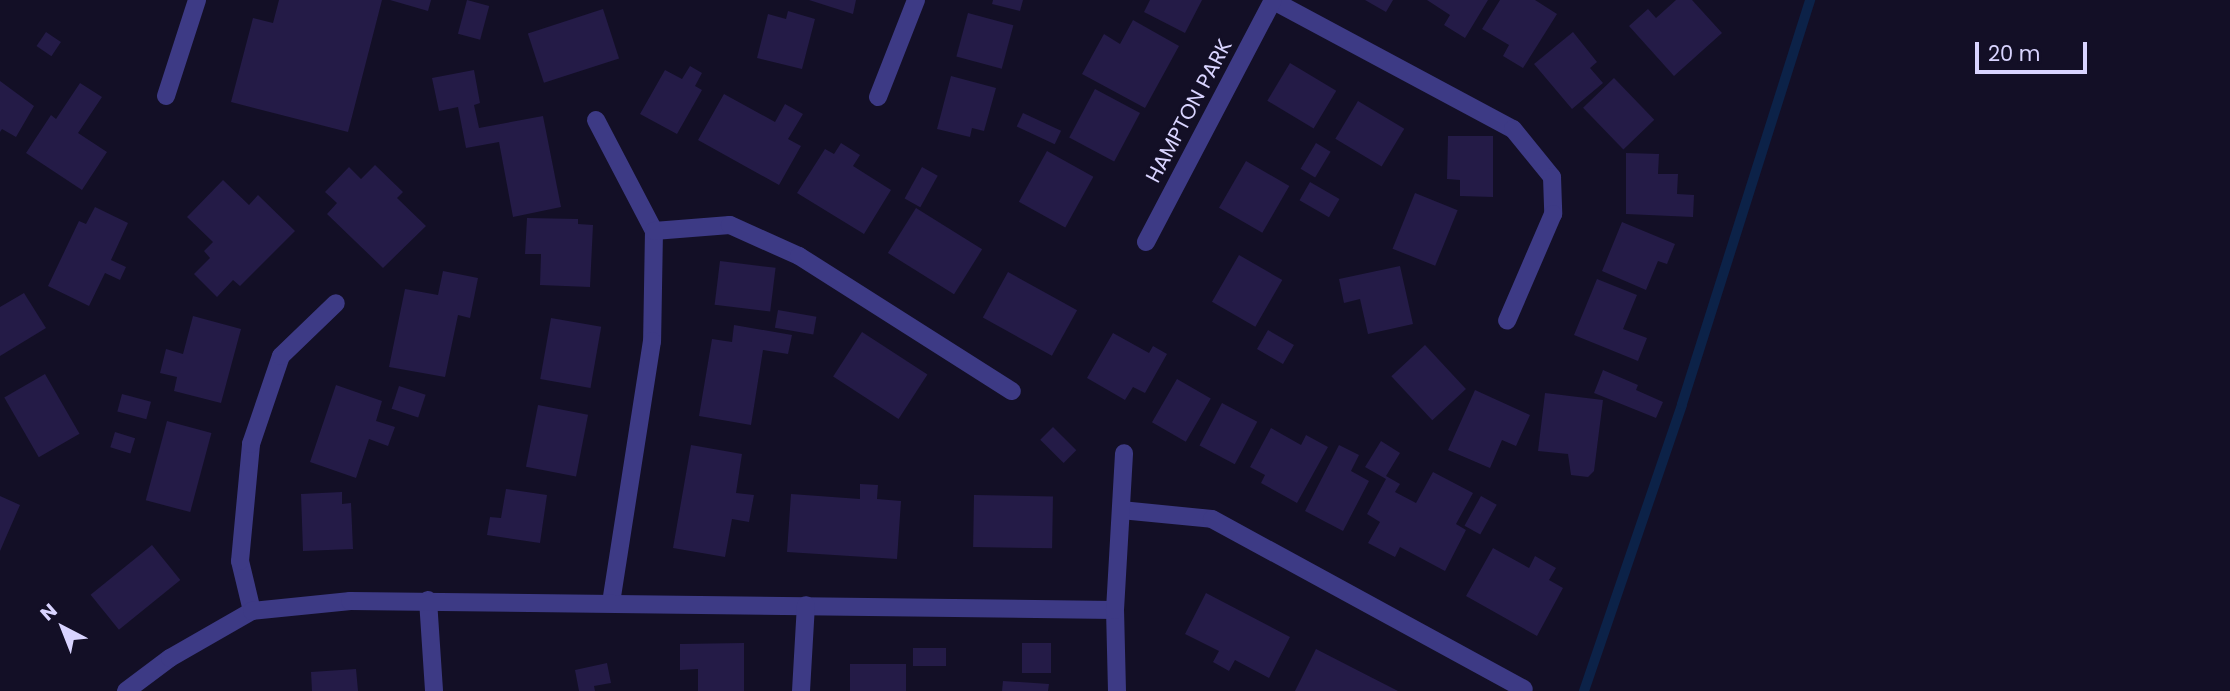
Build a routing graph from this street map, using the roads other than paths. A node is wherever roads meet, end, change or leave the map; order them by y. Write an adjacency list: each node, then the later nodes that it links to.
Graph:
1 (197, 0): 4 (street)
2 (916, 0): 5 (street)
3 (1273, 0): 8 (street, HAMPTON PARK); 10 (street)
4 (166, 96)
5 (878, 97)
6 (596, 120): 7 (street)
7 (654, 231): 11 (street); 15 (street)
8 (1146, 242)
9 (336, 303): 18 (street)
10 (1507, 321)
11 (1012, 391)
12 (1124, 453): 13 (street)
13 (1121, 510): 17 (street); 19 (street)
14 (428, 600): 15 (street); 18 (street); 21 (street)
15 (611, 603): 16 (street)
16 (806, 605): 17 (street); 22 (street)
17 (1115, 610): 23 (street)
18 (252, 611): 20 (street)
19 (1524, 689)
20 (126, 691)
21 (434, 691)
22 (801, 691)
23 (1117, 691)

